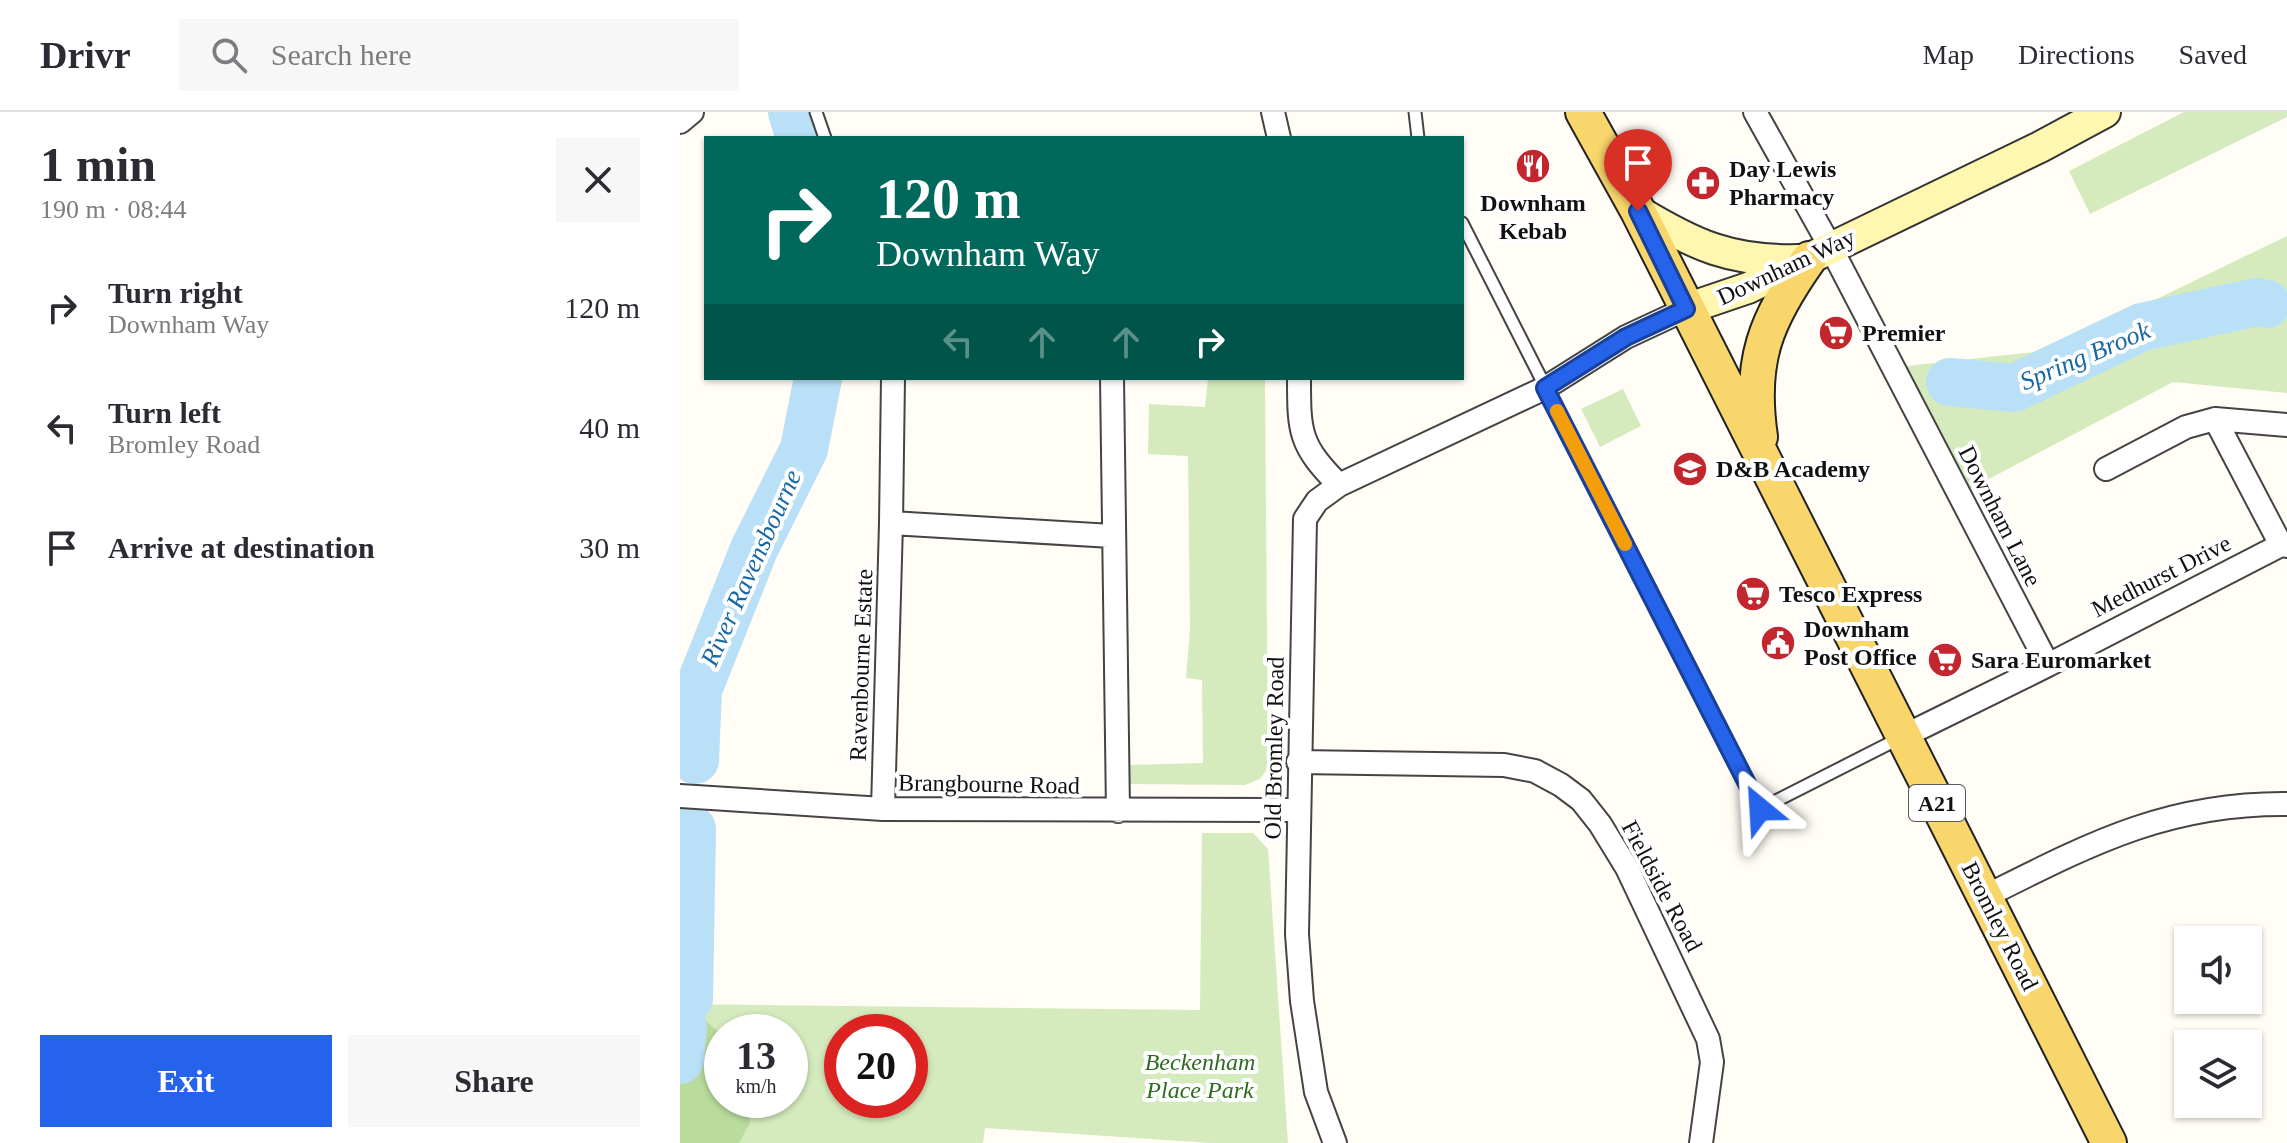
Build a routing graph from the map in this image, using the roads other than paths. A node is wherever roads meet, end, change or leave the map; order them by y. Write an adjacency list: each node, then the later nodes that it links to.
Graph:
1 (692, 112): 8 (street)
2 (816, 112): 9 (lane)
3 (1273, 112): 10 (street)
4 (1415, 112): 11 (lane)
5 (1583, 112): 12 (main road, Bromley Road / A21)
6 (1755, 112): 14 (street, Downham Lane)
7 (2105, 112): 14 (street, Downham Way)
8 (680, 122)
9 (824, 136)
10 (1279, 136)
11 (1418, 136)
12 (1638, 211): 14 (street); 15 (main road, Bromley Road / A21)
13 (1464, 227): 19 (lane)
14 (1820, 253): 15 (street, Downham Way); 22 (main road); 28 (street, Downham Lane)
15 (1686, 309): 19 (street, Downham Way); 22 (main road, Bromley Road / A21)
16 (893, 380): 25 (street, Ravenbourne Estate)
17 (1112, 380): 26 (street)
18 (1299, 380): 24 (street)
19 (1545, 388): 24 (street, Downham Way); 29 (lane)
20 (2215, 419): 21 (street); 23 (street); 27 (street, Medhurst Drive)
21 (2287, 425)
22 (1765, 463): 29 (main road, Bromley Road / A21)
23 (2106, 469)
24 (1339, 485): 30 (street, Old Bromley Road)
25 (891, 523): 26 (street); 33 (street, Ravenbourne Estate)
26 (1112, 536): 35 (street)
27 (2284, 546): 28 (street, Medhurst Drive)
28 (2056, 659): 29 (street)
29 (1902, 737): 36 (main road, Bromley Road / A21)
30 (1298, 762): 34 (street, Old Bromley Road); 38 (street, Fieldside Road)
31 (680, 796): 33 (street, Brangbourne Road)
32 (2287, 804): 36 (street)
33 (883, 809): 35 (street, Brangbourne Road)
34 (1298, 810): 35 (street, Brangbourne Road); 37 (street, Old Bromley Road)
35 (1118, 811)
36 (1986, 896): 39 (main road, Bromley Road / A21)
37 (1335, 1143)
38 (1701, 1143)
39 (2109, 1143)

